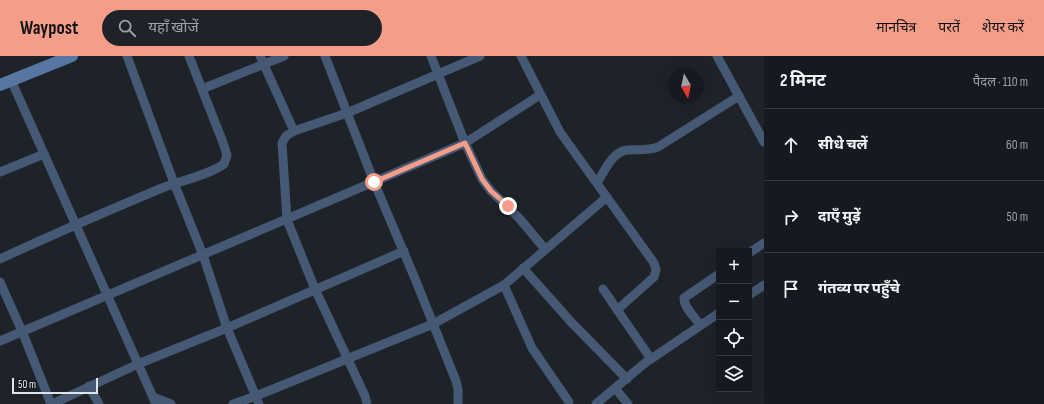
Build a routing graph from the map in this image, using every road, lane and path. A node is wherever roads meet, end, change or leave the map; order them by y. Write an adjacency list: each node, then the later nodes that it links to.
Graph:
1 (72, 56): 12 (main road)
2 (127, 56): 23 (street)
3 (189, 56): 13 (street)
4 (284, 56): 10 (street)
5 (325, 56): 16 (street)
6 (431, 56): 11 (street)
7 (480, 56): 11 (street)
8 (521, 56): 14 (street)
9 (717, 56): 15 (street)
10 (262, 60): 13 (street); 17 (street)
11 (437, 73): 16 (street); 19 (street)
12 (6, 82): 20 (street)
13 (202, 89): 23 (street)
14 (540, 95): 19 (street); 24 (street)
15 (739, 96): 18 (street); 24 (street)
16 (347, 113): 17 (street); 22 (street)
17 (294, 130): 26 (street)
18 (764, 142)
19 (465, 143): 22 (street); 29 (street)
20 (44, 154): 21 (street); 27 (street)
21 (0, 172)
22 (374, 182): 26 (street); 30 (street)
23 (174, 183): 27 (street); 32 (street)
24 (597, 183): 25 (street)
25 (607, 197): 29 (street); 43 (street)
26 (287, 220): 32 (street); 40 (street)
27 (76, 224): 33 (street); 42 (street)
28 (764, 243): 31 (street)
29 (545, 249): 34 (street)
30 (404, 251): 40 (street); 45 (street)
31 (752, 251)
32 (203, 255): 42 (street); 47 (street)
33 (0, 259)
34 (523, 268): 37 (street); 53 (street)
35 (716, 276): 46 (street)
36 (0, 282): 48 (street)
37 (504, 285): 45 (street); 58 (street)
38 (764, 285): 41 (street)
39 (602, 289): 43 (street)
40 (315, 290): 47 (street); 50 (street)
41 (752, 292)
42 (107, 294): 48 (street); 52 (street)
43 (617, 310): 51 (street)
44 (716, 315): 46 (street)
45 (433, 324): 50 (street); 64 (street)
46 (700, 325): 51 (street)
47 (227, 328): 52 (street); 56 (street)
48 (22, 331): 49 (street); 59 (street)
49 (0, 341)
50 (348, 358): 56 (street); 63 (street)
51 (651, 359): 53 (street)
52 (138, 364): 54 (street); 57 (street)
53 (627, 378): 55 (street)
54 (89, 386): 59 (street); 60 (street)
55 (616, 388): 65 (street); 66 (street)
56 (258, 400): 62 (street)
57 (154, 401): 61 (street)
58 (569, 402)
59 (51, 404)
60 (99, 404)
61 (171, 404)
62 (233, 404)
63 (367, 404)
64 (458, 404)
65 (596, 404)
66 (628, 404)

